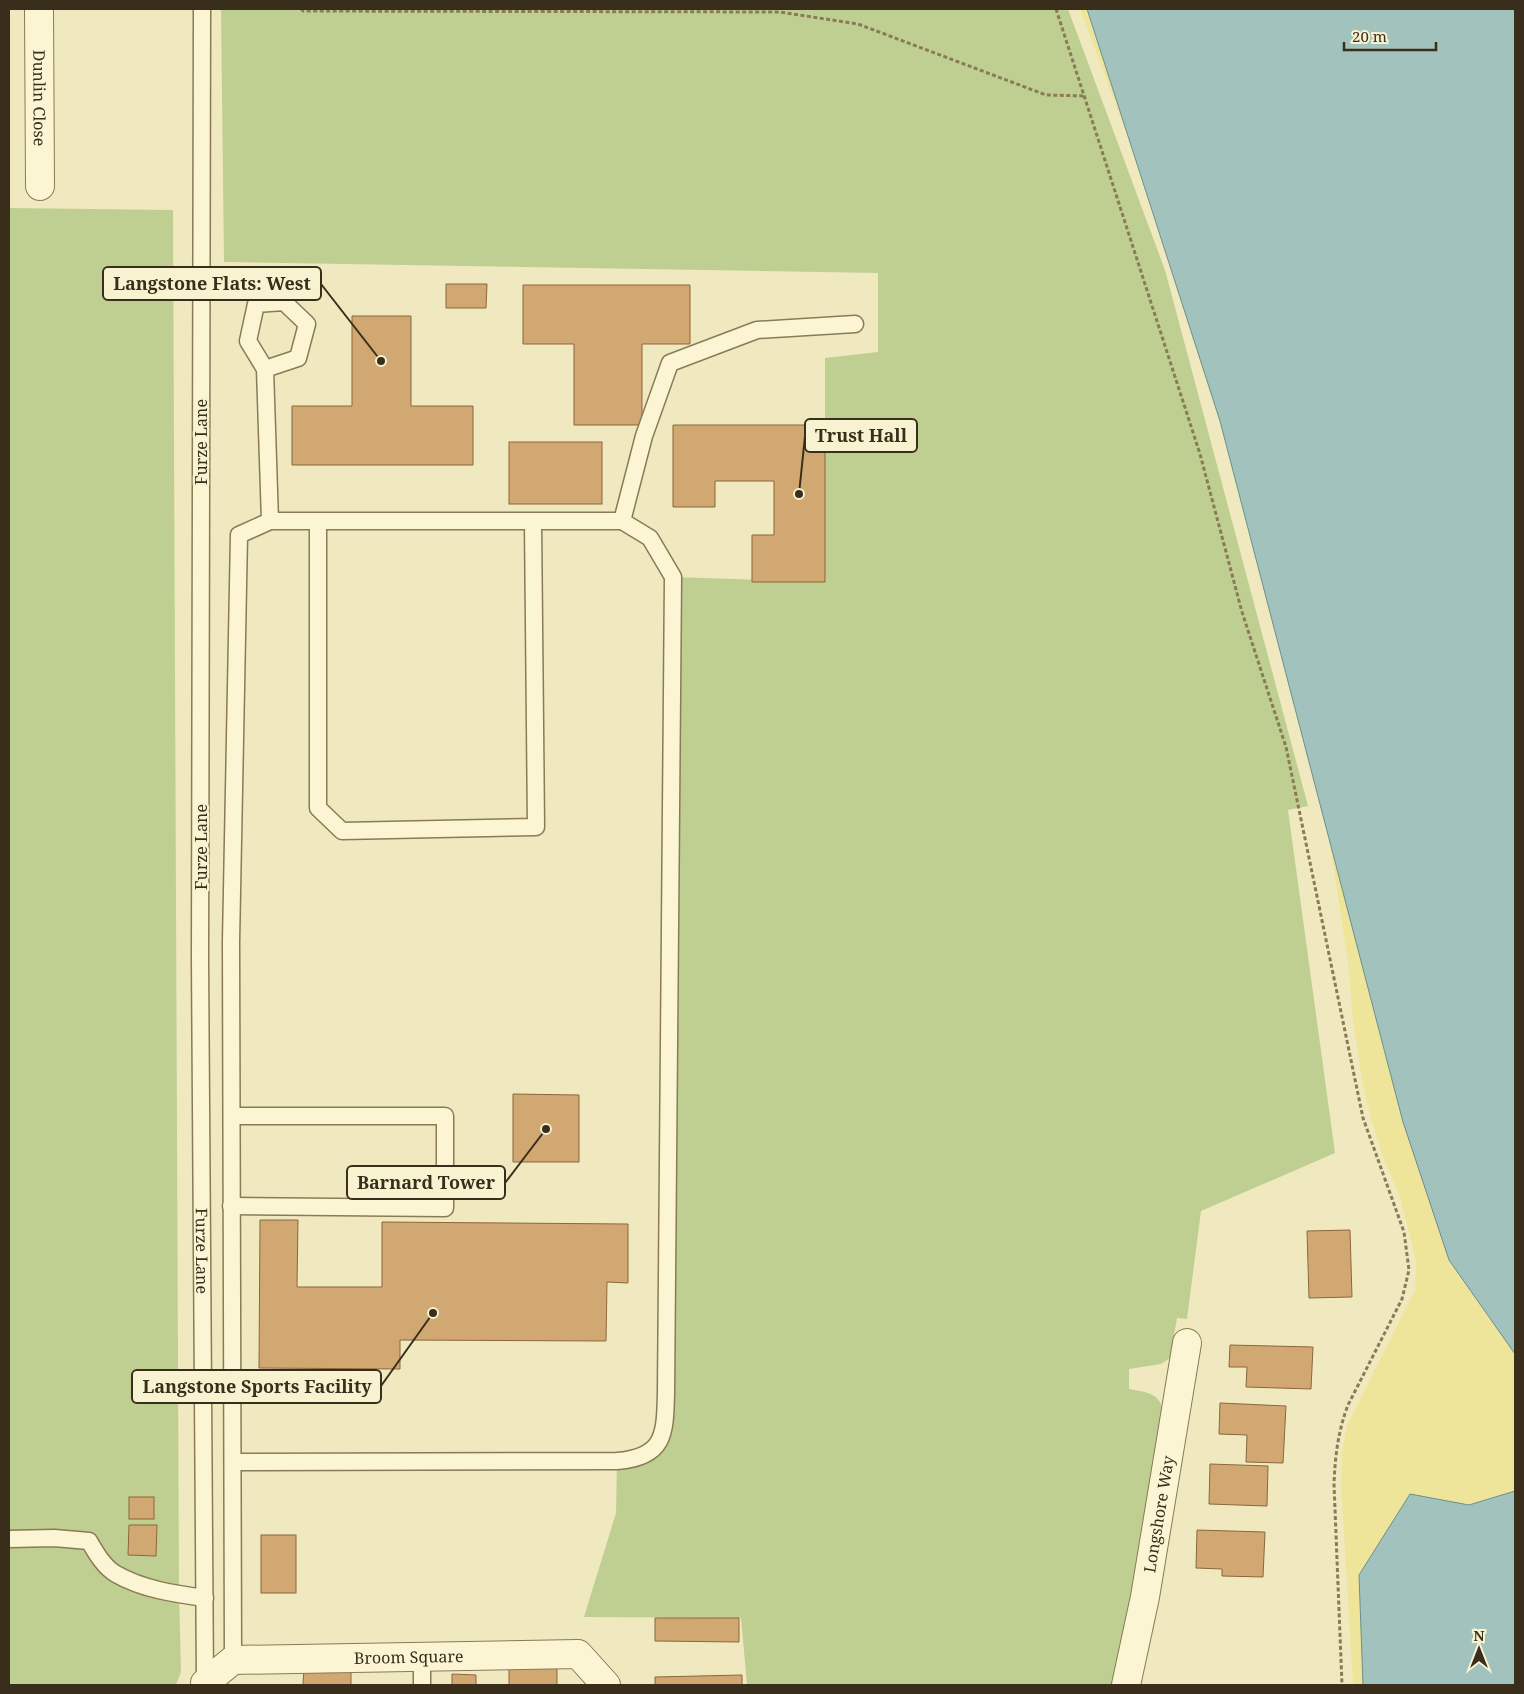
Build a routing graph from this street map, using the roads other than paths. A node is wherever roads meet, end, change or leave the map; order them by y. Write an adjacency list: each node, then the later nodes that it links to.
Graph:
1 (39, 9): 3 (street, Dunlin Close)
2 (202, 9): 15 (lane, Furze Lane)
3 (40, 186)
4 (856, 324): 7 (lane)
5 (265, 369): 6 (lane)
6 (270, 521): 8 (lane); 10 (lane)
7 (622, 521): 9 (lane); 13 (lane)
8 (318, 522): 9 (lane); 9 (lane)
9 (534, 522)
10 (232, 1116): 11 (lane); 11 (lane)
11 (231, 1206): 13 (lane)
12 (1187, 1343): 21 (street, Longshore Way)
13 (234, 1462): 17 (lane)
14 (9, 1539): 15 (lane)
15 (205, 1598): 18 (lane, Furze Lane)
16 (422, 1658): 17 (street, Broom Square); 19 (lane); 20 (street, Broom Square)
17 (234, 1660): 18 (street)
18 (205, 1684)
19 (422, 1685)
20 (606, 1685)
21 (1126, 1685)

